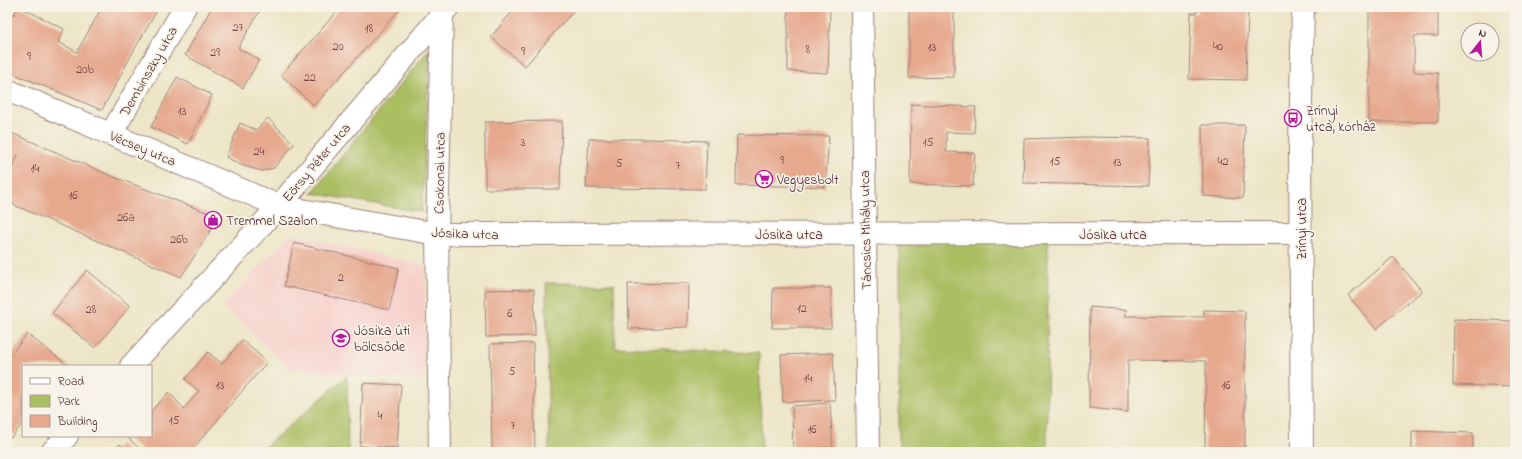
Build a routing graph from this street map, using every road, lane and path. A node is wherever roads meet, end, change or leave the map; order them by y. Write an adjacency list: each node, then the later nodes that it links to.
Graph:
1 (185, 7): 6 (street, Dembinszky utca)
2 (862, 7): 10 (street, Táncsics Mihály utca)
3 (1303, 7): 8 (street, Zrínyi utca)
4 (445, 10): 7 (street, Eörsy Péter utca); 9 (street, Csokonai utca)
5 (7, 90): 6 (street, Vécsey utca)
6 (111, 134): 7 (street, Vécsey utca)
7 (279, 206): 9 (street, Jósika utca); 11 (street, Eörsy Péter utca)
8 (1301, 233): 10 (street, Jósika utca); 16 (street, Zrínyi utca)
9 (437, 234): 10 (street, Jósika utca); 14 (street, Csokonai utca)
10 (865, 234): 15 (street, Táncsics Mihály utca)
11 (132, 365)
12 (66, 437): 13 (street)
13 (52, 452)
14 (440, 452)
15 (868, 452)
16 (1302, 452)

